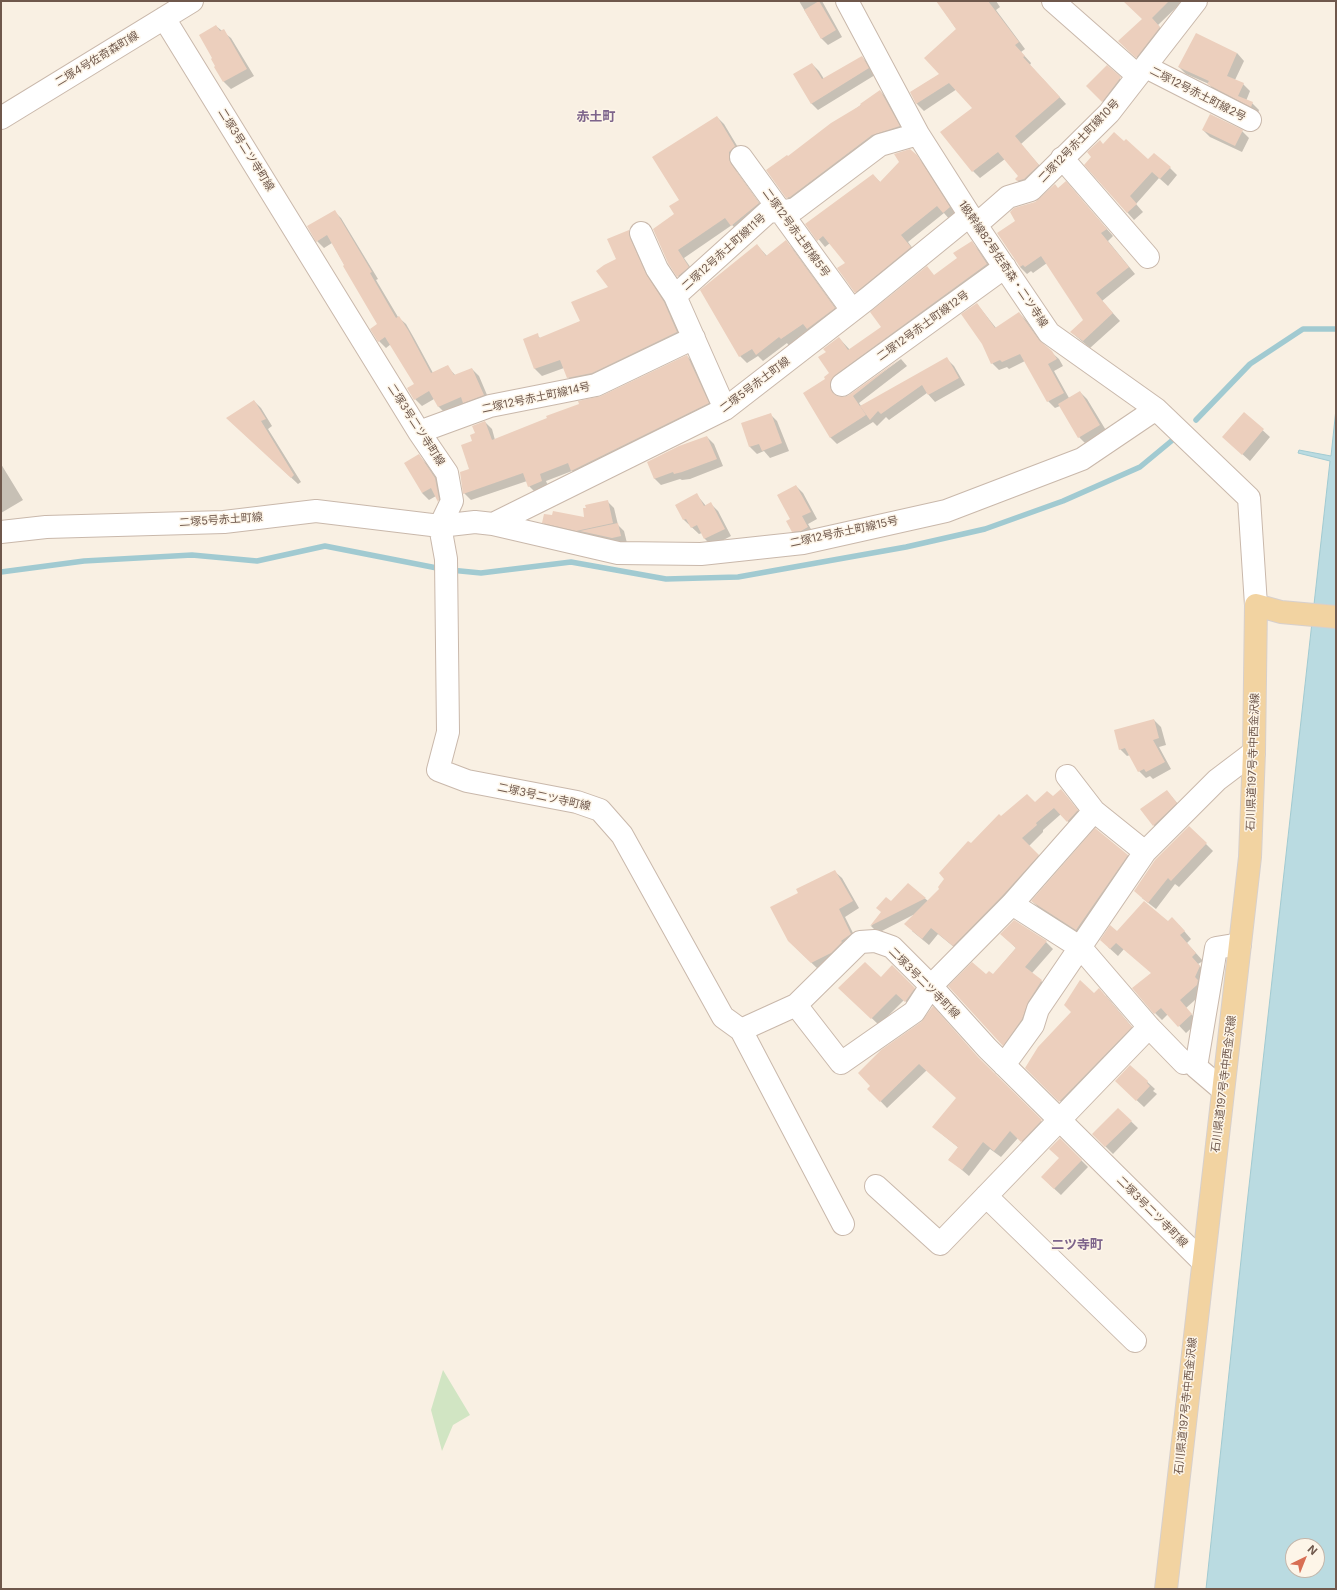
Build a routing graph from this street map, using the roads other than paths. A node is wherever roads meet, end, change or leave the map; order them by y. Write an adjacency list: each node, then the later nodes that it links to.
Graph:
1 (192, 1): 5 (street, 二塚4号佐奇森町線)
2 (847, 1): 9 (street, 1級幹線82号佐奇森・二ツ寺線)
3 (1053, 1): 6 (street, 二塚12号赤土町線2号)
4 (1196, 1): 6 (street, 二塚12号赤土町線10号)
5 (164, 18): 7 (street, 二塚4号佐奇森町線); 23 (street, 二塚3号二ツ寺町線)
6 (1142, 71): 8 (street, 二塚12号赤土町線2号); 11 (street, 二塚12号赤土町線10号)
7 (1, 118)
8 (1250, 120)
9 (918, 134): 12 (street, 二塚12号赤土町線11号); 13 (street, 1級幹線82号佐奇森・二ツ寺線)
10 (741, 157): 12 (street, 二塚12号赤土町線5号)
11 (1062, 158): 13 (street, 二塚12号赤土町線10号); 15 (street)
12 (781, 212): 17 (street, 二塚12号赤土町線11号); 18 (street, 二塚12号赤土町線5号)
13 (973, 220): 16 (street, 1級幹線82号佐奇森・二ツ寺線); 18 (street, 二塚5号赤土町線)
14 (641, 233): 17 (street)
15 (1148, 257)
16 (1005, 267): 20 (street, 二塚12号赤土町線12号); 22 (street, 1級幹線82号佐奇森・二ツ寺線)
17 (675, 296): 19 (street)
18 (852, 310): 21 (street, 二塚5号赤土町線)
19 (694, 338): 21 (street); 23 (street, 二塚12号赤土町線14号)
20 (842, 385)
21 (725, 409): 24 (street, 二塚5号赤土町線)
22 (1156, 409): 24 (street, 二塚12号赤土町線15号); 27 (street, 1級幹線82号佐奇森・二ツ寺線)
23 (419, 432): 25 (street, 二塚3号二ツ寺町線)
24 (493, 524): 25 (street, 二塚12号赤土町線15号)
25 (440, 526): 26 (street, 二塚5号赤土町線); 39 (street, 二塚3号二ツ寺町線)
26 (1, 532)
27 (1256, 605): 28 (main road); 29 (main road, 石川県道197号寺中西金沢線)
28 (1336, 617)
29 (1254, 752): 32 (street); 34 (main road, 石川県道197号寺中西金沢線)
30 (1066, 776): 31 (street)
31 (1094, 811): 32 (street); 33 (street)
32 (1145, 852): 35 (street)
33 (1012, 904): 35 (street); 36 (street)
34 (1240, 944): 42 (main road, 石川県道197号寺中西金沢線); 42 (street)
35 (1081, 948): 38 (street); 41 (street)
36 (931, 986): 37 (street, 二塚3号二ツ寺町線); 37 (street); 41 (street, 二塚3号二ツ寺町線)
37 (796, 1005): 39 (street, 二塚3号二ツ寺町線)
38 (1149, 1027): 40 (street); 43 (street)
39 (741, 1030): 46 (street)
40 (1184, 1063)
41 (1004, 1065): 43 (street, 二塚3号二ツ寺町線)
42 (1223, 1090): 47 (main road, 石川県道197号寺中西金沢線)
43 (1060, 1121): 45 (street); 47 (street, 二塚3号二ツ寺町線)
44 (876, 1186): 45 (street)
45 (986, 1196): 48 (street)
46 (843, 1224)
47 (1203, 1262): 49 (main road, 石川県道197号寺中西金沢線)
48 (1134, 1341)
49 (1166, 1589)

